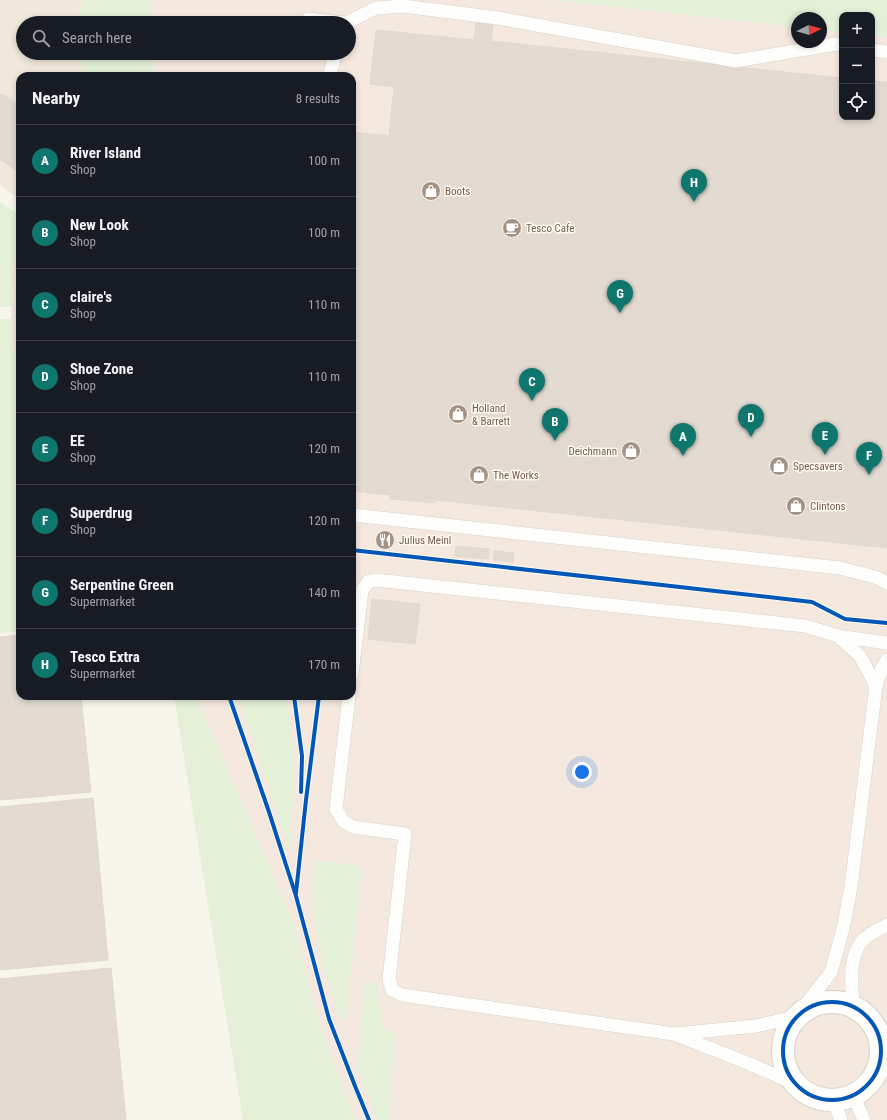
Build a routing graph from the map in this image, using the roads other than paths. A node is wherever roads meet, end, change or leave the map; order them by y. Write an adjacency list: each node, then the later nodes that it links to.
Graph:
1 (356, 18): 2 (lane)
2 (839, 44)
3 (875, 50): 4 (lane)
4 (887, 52)
5 (334, 60): 6 (lane)
6 (330, 72)
7 (356, 515): 8 (lane)
8 (887, 583)
9 (838, 636): 10 (lane); 11 (lane); 13 (lane)
10 (356, 640)
11 (887, 643)
12 (887, 660): 13 (lane)
13 (876, 686): 17 (lane)
14 (349, 700): 19 (lane)
15 (887, 925): 16 (lane)
16 (853, 1006): 17 (street); 18 (street)
17 (798, 1014): 19 (lane); 20 (street)
18 (881, 1028): 21 (street)
19 (674, 1034): 20 (lane)
20 (796, 1084): 21 (street)
21 (860, 1091): 22 (lane); 23 (lane)
22 (841, 1120)
23 (864, 1120)

